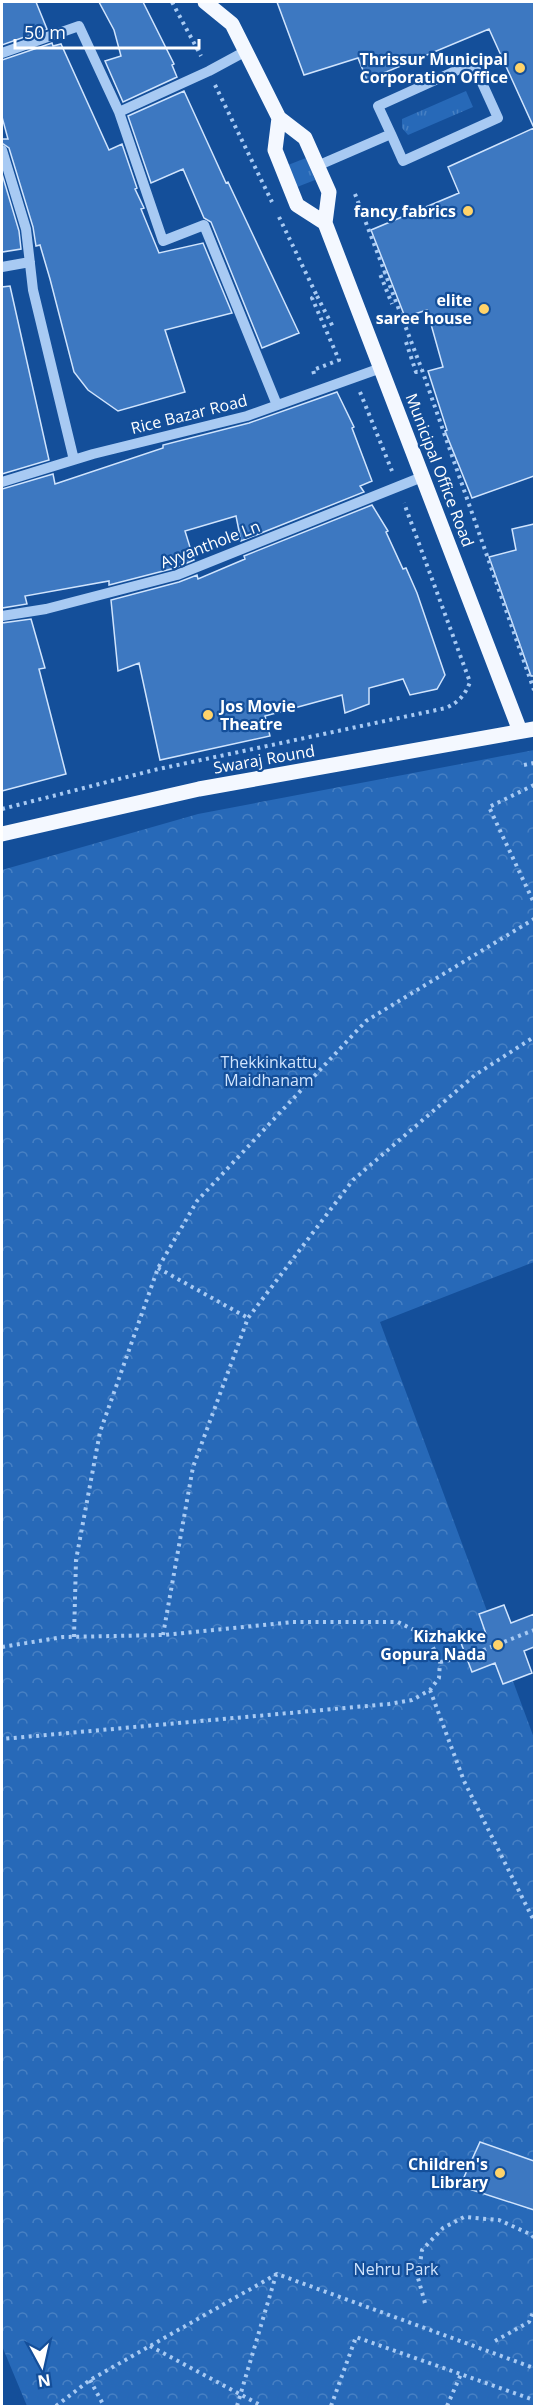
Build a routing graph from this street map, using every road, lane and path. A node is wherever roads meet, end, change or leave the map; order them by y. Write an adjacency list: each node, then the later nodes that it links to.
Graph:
1 (172, 2): 7 (path)
2 (205, 2): 4 (main road, Municipal Office Road)
3 (226, 2): 4 (main road, Municipal Office Road)
4 (232, 24): 5 (main road, Municipal Office Road)
5 (246, 51): 7 (street); 9 (main road, Municipal Office Road)
6 (2, 52): 8 (street)
7 (209, 71): 8 (street); 18 (path)
8 (118, 112): 26 (street)
9 (279, 118): 12 (main road, Municipal Office Road); 14 (main road)
10 (391, 134): 10 (street); 12 (street)
11 (2, 150): 15 (street)
12 (317, 166): 14 (main road, Municipal Office Road)
13 (356, 194): 17 (path)
14 (325, 223): 22 (main road, Municipal Office Road)
15 (30, 261): 16 (street); 27 (street)
16 (2, 267)
17 (386, 272): 19 (path); 23 (path)
18 (317, 296): 20 (path); 25 (path)
19 (392, 304)
20 (333, 327)
21 (406, 342): 23 (path)
22 (381, 368): 24 (street, Rice Bazar Road); 28 (main road, Municipal Office Road)
23 (422, 370): 32 (path)
24 (355, 377): 25 (street, Rice Bazar Road); 30 (path)
25 (321, 389): 26 (street, Rice Bazar Road)
26 (277, 405): 27 (street, Rice Bazar Road)
27 (74, 459): 29 (street, Rice Bazar Road)
28 (422, 477): 30 (street, Ayyanthole Ln); 33 (main road, Municipal Office Road)
29 (2, 482)
30 (398, 486): 31 (street, Ayyanthole Ln); 37 (path)
31 (2, 616)
32 (534, 690)
33 (527, 730): 38 (main road, Swaraj Round)
34 (534, 763): 35 (path)
35 (524, 765)
36 (534, 785): 39 (path)
37 (2, 809)
38 (2, 834)
39 (534, 903)
40 (534, 919): 42 (path)
41 (534, 1037): 43 (path)
42 (158, 1268): 43 (path); 46 (path)
43 (249, 1318): 45 (path)
44 (534, 1630): 48 (path)
45 (163, 1635): 46 (path); 48 (path)
46 (74, 1637): 47 (path)
47 (2, 1647)
48 (440, 1662): 49 (path)
49 (430, 1690): 50 (path); 51 (path)
50 (2, 1738)
51 (534, 1921)
52 (534, 2238): 54 (path)
53 (277, 2274): 57 (path); 58 (path); 61 (path)
54 (424, 2303)
55 (534, 2310): 56 (path)
56 (495, 2341)
57 (150, 2346): 60 (path); 61 (path)
58 (534, 2368)
59 (461, 2374): 62 (path); 67 (path); 68 (path)
60 (90, 2380): 63 (path); 64 (path)
61 (240, 2396): 65 (path); 66 (path)
62 (534, 2400)
63 (56, 2406)
64 (104, 2406)
65 (237, 2406)
66 (262, 2406)
67 (331, 2406)
68 (447, 2406)

